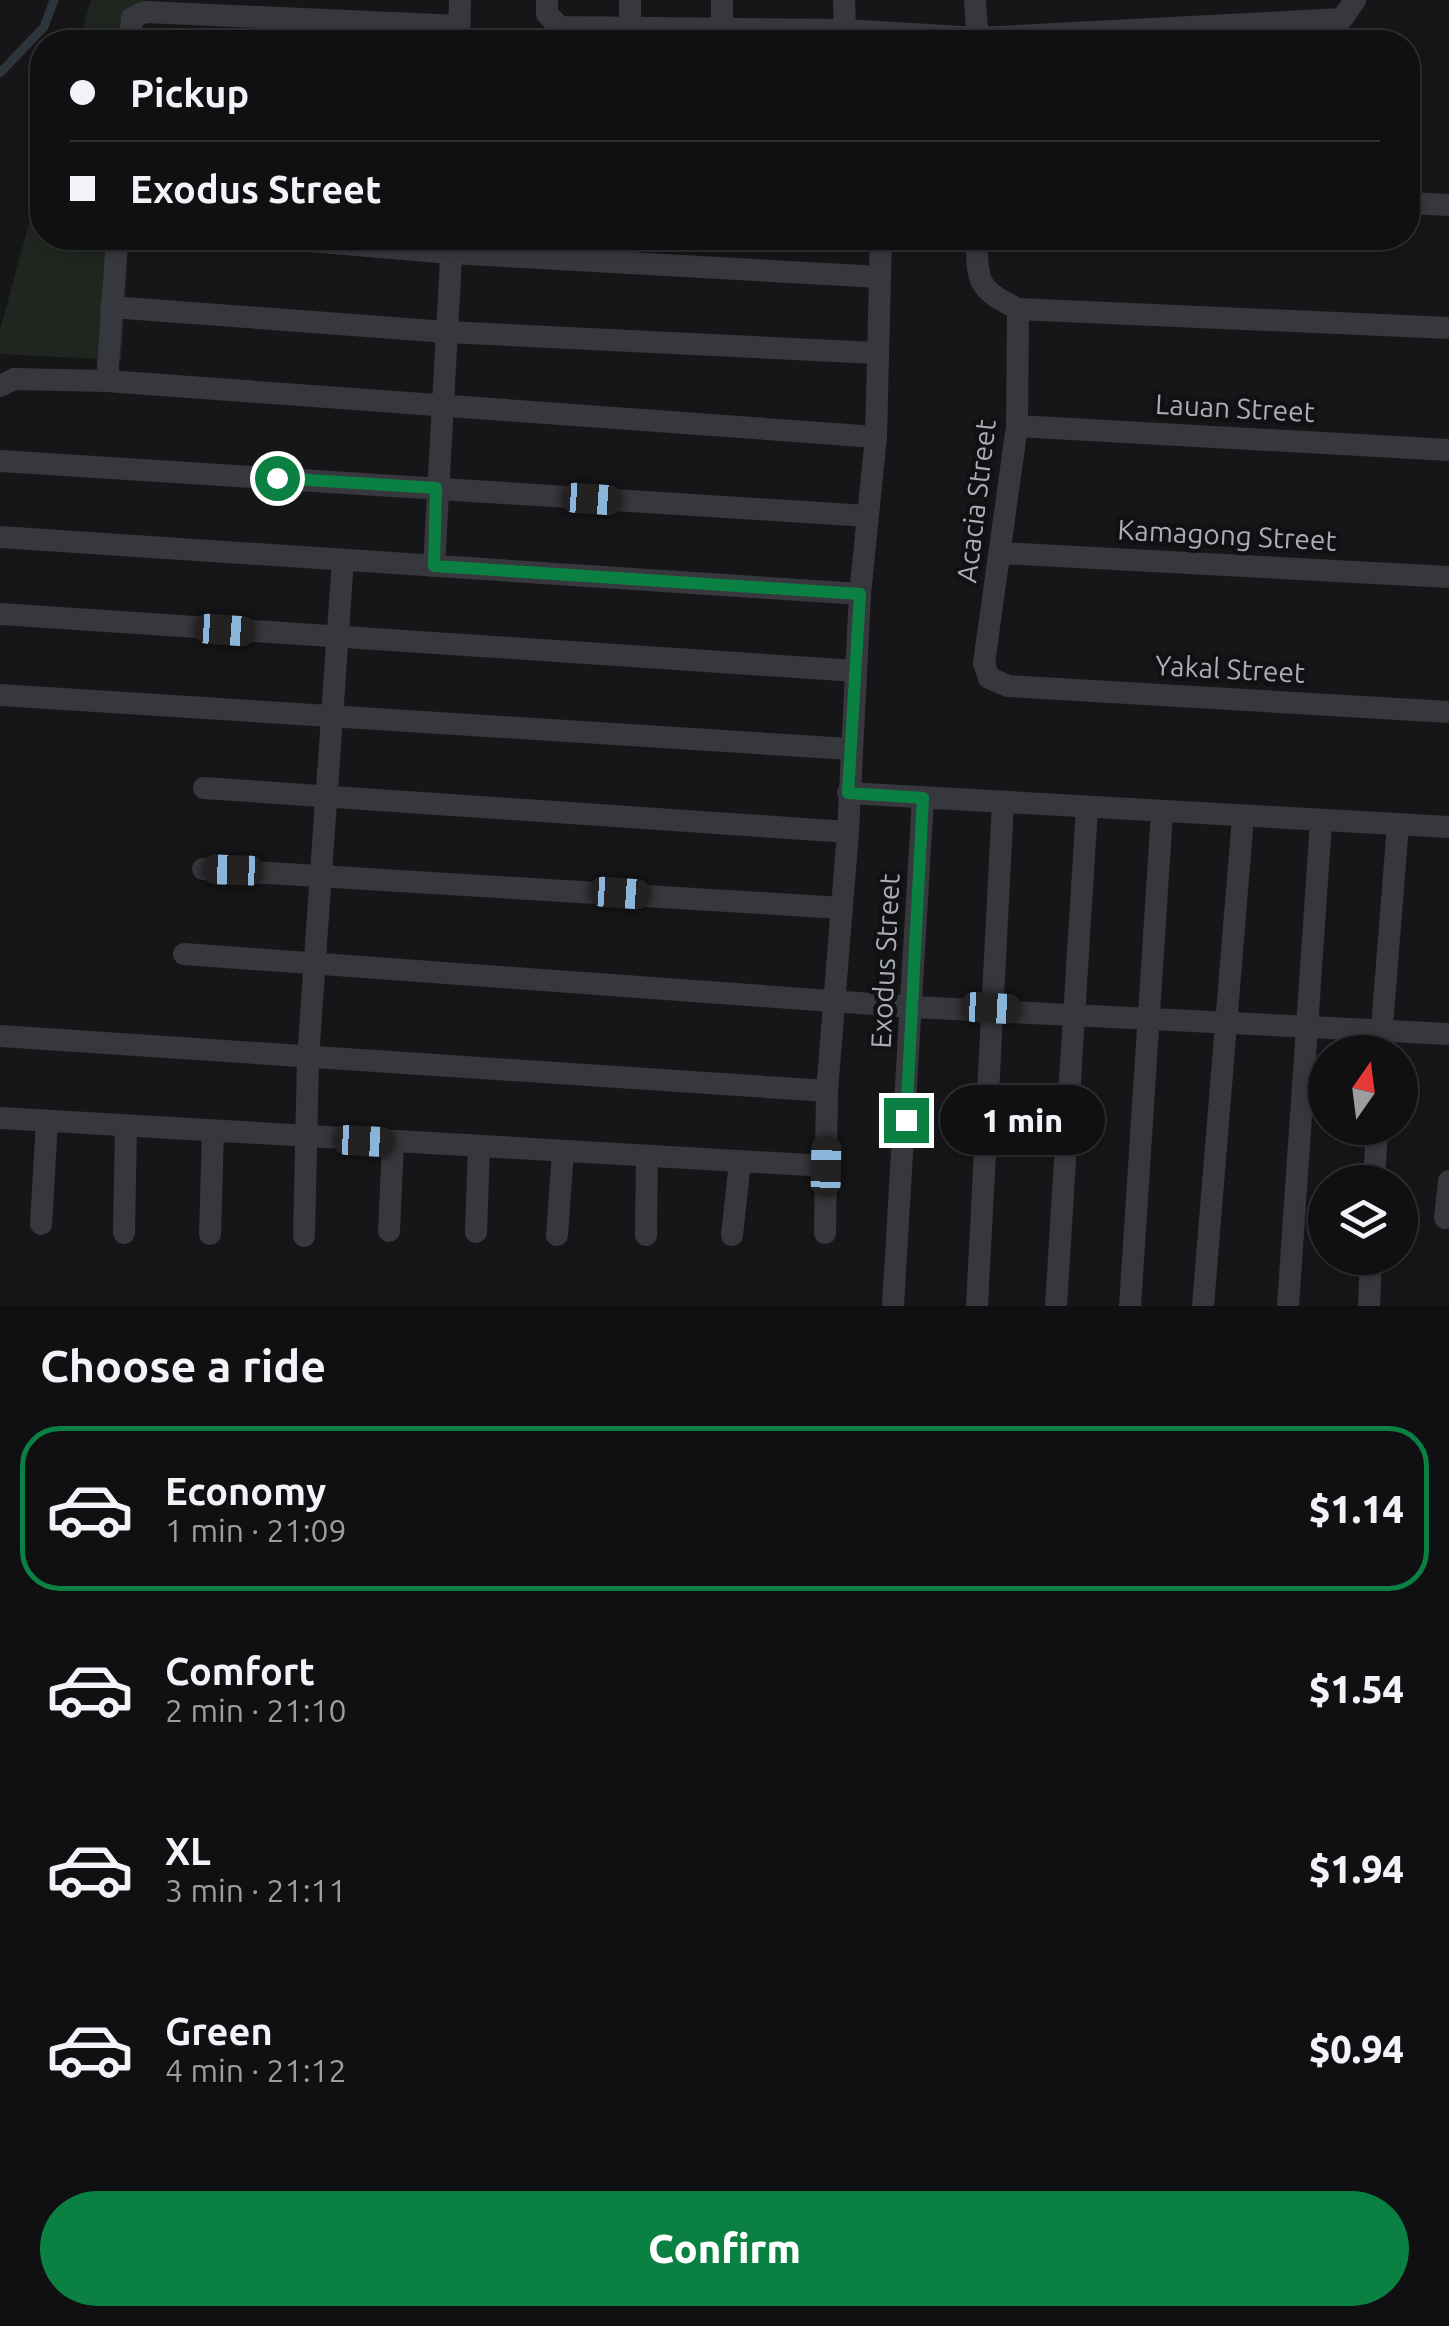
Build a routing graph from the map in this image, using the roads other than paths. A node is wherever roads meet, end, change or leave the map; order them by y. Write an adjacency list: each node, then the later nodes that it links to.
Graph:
1 (460, 0): 11 (street)
2 (547, 0): 8 (street)
3 (630, 0): 8 (street)
4 (722, 0): 12 (street)
5 (844, 0): 13 (street)
6 (975, 0): 14 (street)
7 (1352, 5): 15 (street)
8 (630, 28): 12 (street)
9 (131, 30): 10 (street)
10 (402, 30)
11 (459, 30)
12 (722, 30): 13 (street)
13 (845, 30)
14 (977, 30)
15 (1151, 30)
16 (1420, 204): 17 (street)
17 (1449, 205)
18 (116, 250): 24 (street)
19 (452, 250): 27 (street)
20 (519, 250): 23 (street)
21 (881, 250): 23 (street)
22 (978, 250): 25 (street)
23 (880, 277): 28 (street)
24 (112, 307): 27 (street); 29 (street)
25 (1018, 309): 26 (street); 32 (street, Acacia Street)
26 (1449, 328)
27 (447, 332): 28 (street); 31 (street)
28 (876, 354): 33 (street)
29 (107, 381): 30 (street); 31 (street)
30 (0, 386)
31 (441, 408): 33 (street); 36 (street)
32 (1018, 426): 34 (street, Lauan Street); 39 (street, Acacia Street)
33 (876, 437): 37 (street)
34 (1449, 450)
35 (0, 461): 36 (street)
36 (436, 488): 37 (street); 41 (street)
37 (867, 516): 43 (street)
38 (0, 537): 40 (street)
39 (1001, 554): 42 (street, Kamagong Street); 47 (street, Acacia Street)
40 (343, 560): 41 (street); 45 (street)
41 (434, 566): 43 (street)
42 (1449, 577)
43 (860, 594): 46 (street)
44 (0, 614): 45 (street)
45 (338, 639): 46 (street); 50 (street)
46 (856, 672): 51 (street)
47 (1008, 686): 49 (street, Yakal Street)
48 (0, 695): 50 (street)
49 (1449, 712)
50 (333, 719): 51 (street); 54 (street)
51 (849, 749): 53 (street)
52 (204, 788): 54 (street)
53 (848, 793): 55 (street); 63 (street)
54 (328, 795): 63 (street); 65 (street)
55 (923, 798): 56 (street); 70 (street, Exodus Street)
56 (1003, 802): 57 (street); 71 (street)
57 (1087, 808): 58 (street); 72 (street)
58 (1162, 813): 59 (street); 73 (street)
59 (1243, 816): 60 (street); 74 (street)
60 (1321, 822): 61 (street); 75 (street)
61 (1398, 825): 62 (street); 78 (street)
62 (1449, 828)
63 (848, 832): 66 (street)
64 (203, 869): 65 (street)
65 (323, 874): 66 (street); 68 (street)
66 (842, 908): 69 (street)
67 (184, 954): 68 (street)
68 (318, 963): 69 (street); 81 (street)
69 (835, 1002): 70 (street); 82 (street)
70 (914, 1008): 71 (street); 107 (street, Exodus Street)
71 (991, 1008): 72 (street); 108 (street)
72 (1073, 1012): 73 (street); 109 (street)
73 (1150, 1018): 74 (street); 110 (street)
74 (1230, 1022): 75 (street); 111 (street)
75 (1307, 1026): 77 (street); 112 (street)
76 (1449, 1034): 80 (street)
77 (1348, 1035)
78 (1381, 1035)
79 (0, 1036): 81 (street)
80 (1418, 1038)
81 (308, 1058): 82 (street); 87 (street)
82 (827, 1090): 93 (street)
83 (0, 1118): 84 (street)
84 (46, 1121): 85 (street); 96 (street)
85 (126, 1126): 86 (street); 99 (street)
86 (213, 1132): 87 (street); 101 (street)
87 (304, 1138): 88 (street); 105 (street)
88 (393, 1143): 89 (street); 97 (street)
89 (479, 1147): 90 (street); 98 (street)
90 (564, 1152): 91 (street); 102 (street)
91 (647, 1156): 92 (street); 103 (street)
92 (740, 1162): 93 (street); 104 (street)
93 (826, 1166): 100 (street)
94 (1449, 1181): 95 (street)
95 (1445, 1218)
96 (40, 1224)
97 (389, 1231)
98 (476, 1232)
99 (124, 1233)
100 (825, 1233)
101 (210, 1234)
102 (558, 1235)
103 (646, 1235)
104 (732, 1235)
105 (304, 1236)
106 (1370, 1275): 113 (street)
107 (893, 1306)
108 (977, 1306)
109 (1056, 1306)
110 (1130, 1306)
111 (1203, 1306)
112 (1288, 1306)
113 (1369, 1306)

